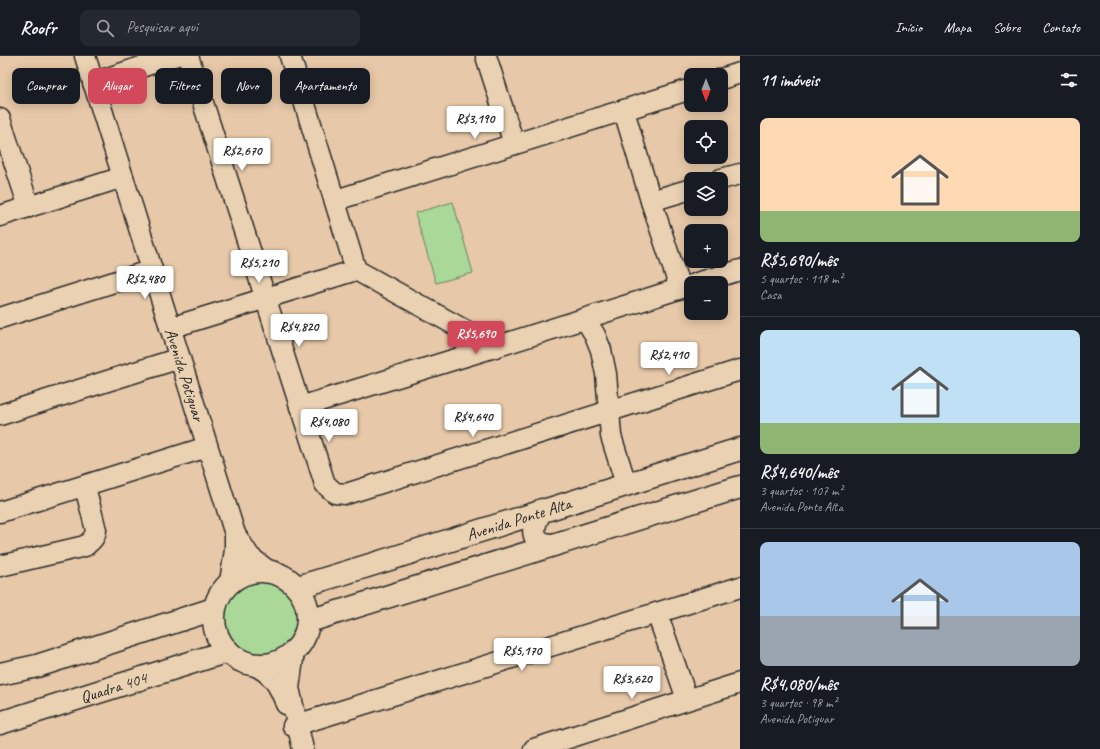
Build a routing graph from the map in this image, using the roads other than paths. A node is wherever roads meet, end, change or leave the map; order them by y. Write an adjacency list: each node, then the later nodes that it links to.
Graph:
1 (85, 56): 6 (street, Avenida Potiguar)
2 (174, 56): 7 (street)
3 (188, 56): 29 (street)
4 (290, 56): 19 (street)
5 (486, 56): 14 (street)
6 (89, 68)
7 (137, 68)
8 (740, 73): 9 (street)
9 (728, 77)
10 (684, 91): 12 (street)
11 (100, 104): 16 (street, Avenida Potiguar)
12 (624, 111): 14 (street); 20 (street)
13 (0, 119): 21 (street)
14 (514, 144): 19 (street)
15 (740, 174): 17 (street)
16 (123, 177): 21 (street); 23 (street, Avenida Potiguar)
17 (728, 178)
18 (684, 191): 20 (street)
19 (336, 200): 24 (street)
20 (651, 201): 26 (street)
21 (29, 207): 22 (street)
22 (0, 216)
23 (152, 270): 30 (street); 32 (street, Avenida Potiguar)
24 (356, 270): 29 (street); 33 (street)
25 (740, 270): 27 (street)
26 (685, 276)
27 (720, 276)
28 (684, 287): 31 (street)
29 (266, 298): 32 (street); 36 (street)
30 (0, 318)
31 (585, 318): 33 (street); 37 (street)
32 (170, 328): 34 (street, Avenida Potiguar)
33 (495, 347): 36 (street)
34 (180, 358): 38 (street); 39 (street, Avenida Potiguar)
35 (740, 370): 37 (street)
36 (300, 407): 37 (street)
37 (609, 412): 41 (street)
38 (0, 415)
39 (207, 447): 42 (street); 47 (street, Avenida Potiguar)
40 (740, 449): 41 (main road, Avenida Ponte Alta)
41 (626, 484): 44 (main road, Avenida Ponte Alta)
42 (85, 487): 45 (street); 50 (street)
43 (740, 487): 48 (main road, Avenida Ponte Alta)
44 (542, 510): 46 (main road, Avenida Ponte Alta); 48 (main road)
45 (0, 512)
46 (479, 532): 49 (main road); 53 (main road, Avenida Ponte Alta)
47 (235, 534): 51 (street, Avenida Potiguar); 52 (street, Avenida Potiguar)
48 (553, 545): 49 (main road, Avenida Ponte Alta)
49 (496, 563): 57 (main road, Avenida Ponte Alta)
50 (0, 566)
51 (267, 570): 52 (main road, Avenida Potiguar); 53 (main road, Avenida Potiguar)
52 (230, 582): 55 (main road, Avenida Potiguar)
53 (298, 587): 57 (main road, Avenida Potiguar)
54 (740, 587): 56 (street)
55 (214, 609): 58 (main road, Avenida Potiguar); 61 (main road)
56 (657, 614): 63 (street); 65 (street)
57 (308, 621): 59 (main road, Avenida Potiguar)
58 (228, 651): 60 (main road, Avenida Potiguar); 64 (main road, Quadra 404)
59 (294, 652): 60 (main road, Avenida Potiguar); 65 (street, Avenida Potiguar)
60 (254, 665): 65 (street, Avenida Potiguar)
61 (0, 674)
62 (740, 683): 63 (street)
63 (687, 699): 66 (street)
64 (0, 723)
65 (299, 734)
66 (579, 742): 67 (street)
67 (534, 749)

